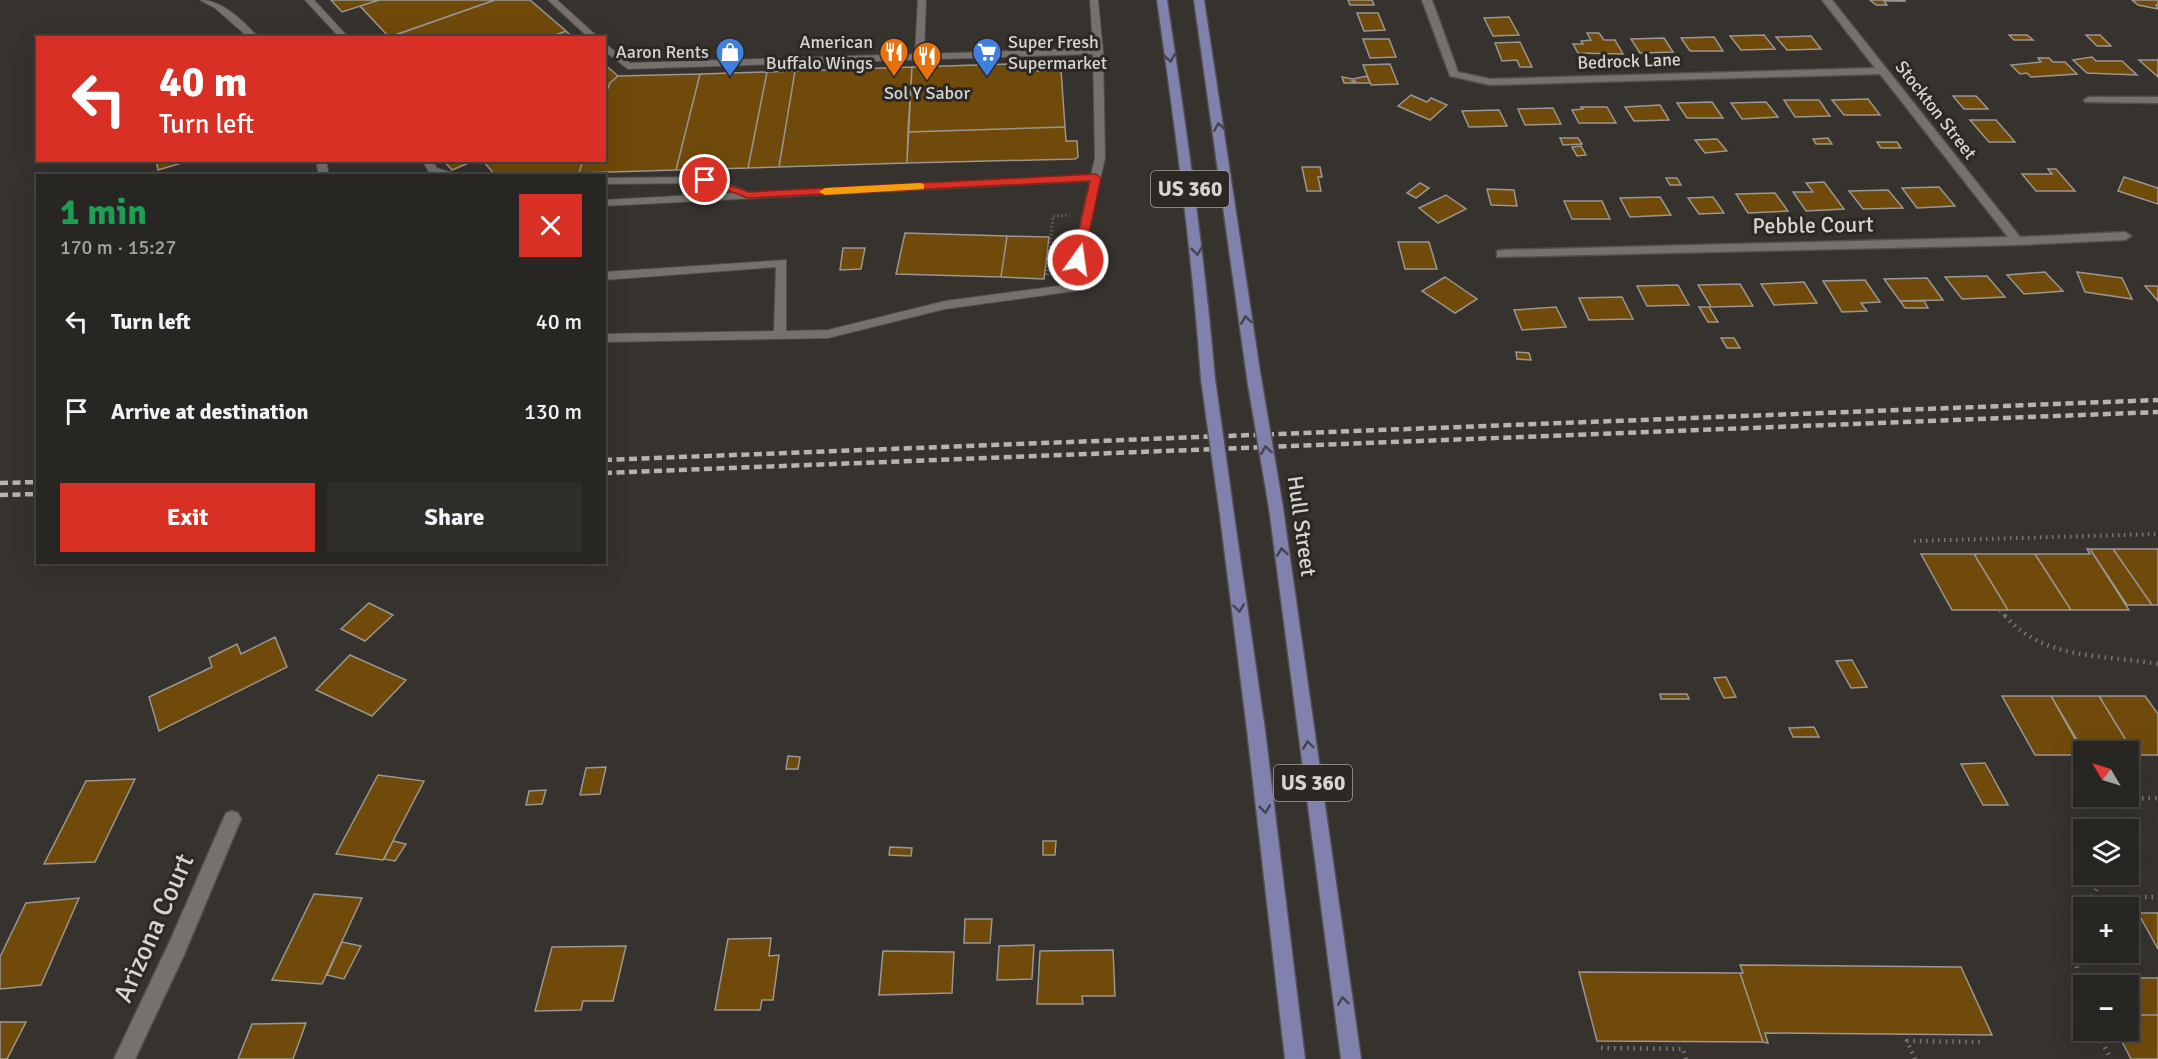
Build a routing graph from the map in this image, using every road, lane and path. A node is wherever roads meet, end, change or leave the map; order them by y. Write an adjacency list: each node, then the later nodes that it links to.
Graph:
1 (204, 0): 10 (lane)
2 (309, 0): 11 (lane)
3 (552, 0): 12 (lane)
4 (922, 0): 15 (lane)
5 (1094, 0): 14 (lane)
6 (1162, 0): 46 (main road, US 360, one-way to 46, bridge)
7 (1199, 0): 47 (main road, Hull Street / US 360, one-way to 7, bridge)
8 (1428, 0): 16 (street, Bedrock Lane)
9 (1827, 0): 16 (street, Stockton Street)
10 (253, 36)
11 (343, 36)
12 (593, 36)
13 (606, 48): 15 (lane)
14 (1098, 51): 15 (lane); 21 (lane)
15 (919, 57)
16 (1884, 71): 27 (street, Stockton Street)
17 (2090, 100): 18 (street)
18 (2158, 100)
19 (428, 162): 20 (lane)
20 (449, 174)
21 (1096, 178): 23 (lane); 31 (lane)
22 (606, 180): 23 (lane)
23 (748, 195): 24 (lane)
24 (606, 203)
25 (1070, 215): 30 (path)
26 (2125, 236): 27 (street, Pebble Court)
27 (2017, 241): 28 (street, Pebble Court)
28 (1501, 254)
29 (606, 276): 31 (lane)
30 (1047, 279)
31 (780, 334): 32 (lane)
32 (606, 338)
33 (2158, 534): 34 (path)
34 (1914, 542)
35 (2000, 610): 36 (path)
36 (2158, 664)
37 (2139, 798): 38 (path)
38 (2158, 798)
39 (232, 819): 45 (street, Arizona Court)
40 (2139, 897): 41 (path)
41 (2158, 897)
42 (2102, 1041): 50 (path)
43 (1982, 1042): 49 (path)
44 (1601, 1048): 48 (path)
45 (124, 1059)
46 (1294, 1059)
47 (1351, 1059)
48 (1686, 1059)
49 (1915, 1059)
50 (2111, 1059)

